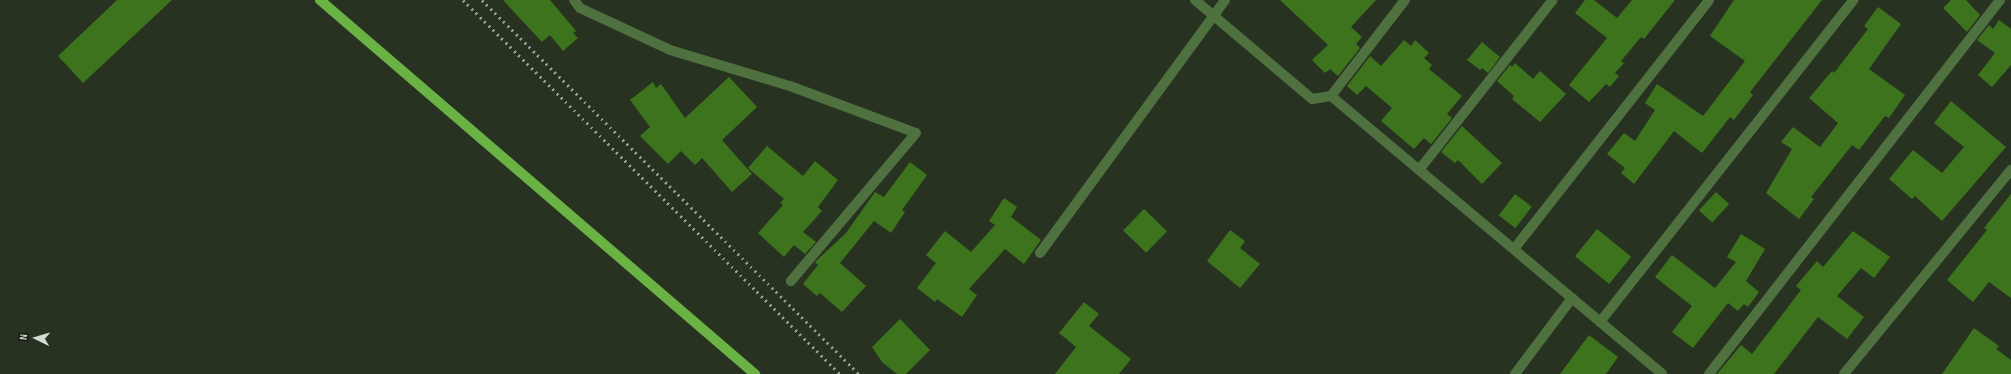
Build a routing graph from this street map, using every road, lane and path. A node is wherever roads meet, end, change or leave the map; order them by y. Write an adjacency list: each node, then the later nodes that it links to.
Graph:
1 (320, 0): 19 (main road)
2 (574, 0): 16 (street)
3 (1195, 0): 10 (street)
4 (1225, 0): 10 (street)
5 (1405, 0): 11 (street)
6 (1553, 0): 12 (street)
7 (1709, 0): 14 (street)
8 (1853, 0): 18 (street)
9 (2000, 0): 22 (street)
10 (1212, 16): 11 (street); 15 (street)
11 (1331, 96): 12 (street)
12 (1419, 170): 14 (street)
13 (2011, 170): 23 (street)
14 (1514, 249): 17 (street)
15 (1040, 253)
16 (791, 281)
17 (1572, 298): 18 (street); 20 (street)
18 (1600, 322): 21 (street)
19 (755, 374)
20 (1515, 374)
21 (1662, 374)
22 (1708, 374)
23 (1844, 374)

